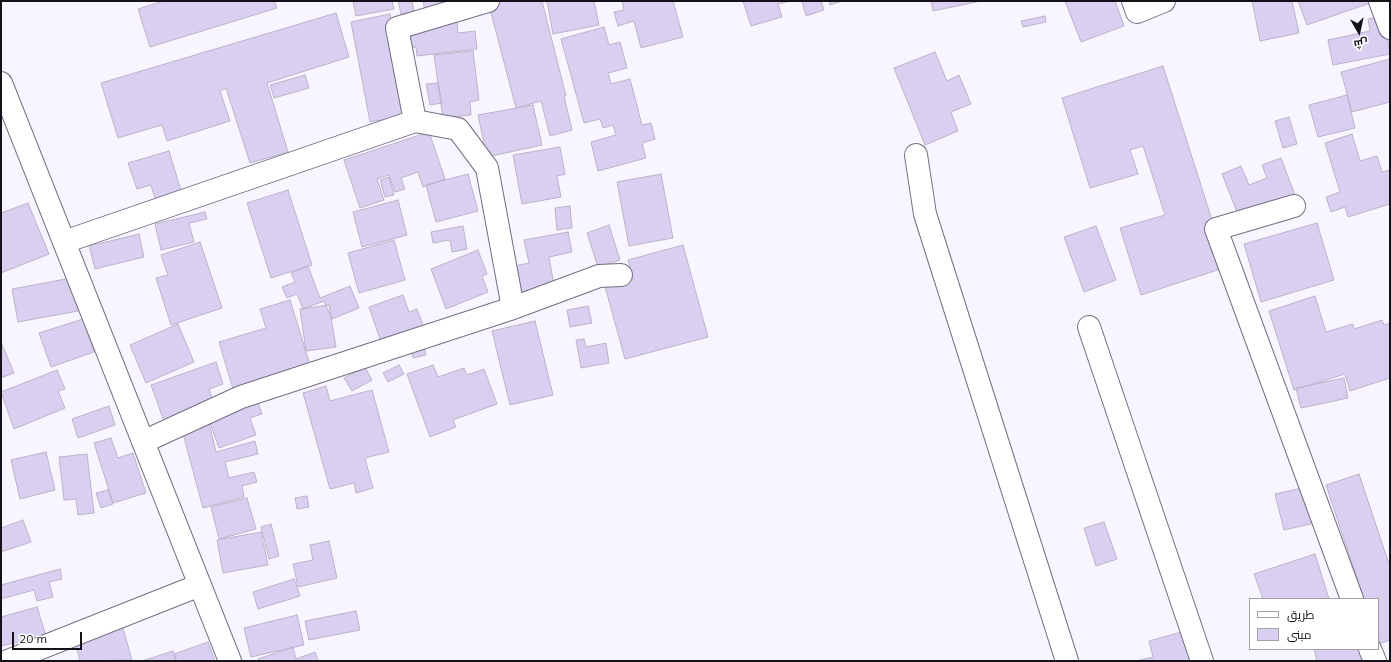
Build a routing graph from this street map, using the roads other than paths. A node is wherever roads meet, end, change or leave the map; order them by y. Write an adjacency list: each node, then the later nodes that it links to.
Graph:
1 (488, 1): 7 (street)
2 (1134, 1): 3 (street)
3 (1164, 1)
4 (1380, 1): 5 (street)
5 (1390, 28)
6 (1, 83): 10 (street)
7 (414, 121): 10 (street); 12 (street)
8 (916, 155): 20 (street)
9 (1294, 206): 16 (street)
10 (64, 242): 14 (street)
11 (621, 275): 12 (street)
12 (513, 308): 14 (street)
13 (1089, 327): 21 (street)
14 (143, 442): 15 (street)
15 (200, 585): 18 (street); 19 (street)
16 (1352, 598)
17 (1370, 650): 22 (street)
18 (8, 661)
19 (230, 661)
20 (1067, 661)
21 (1202, 661)
22 (1375, 661)

